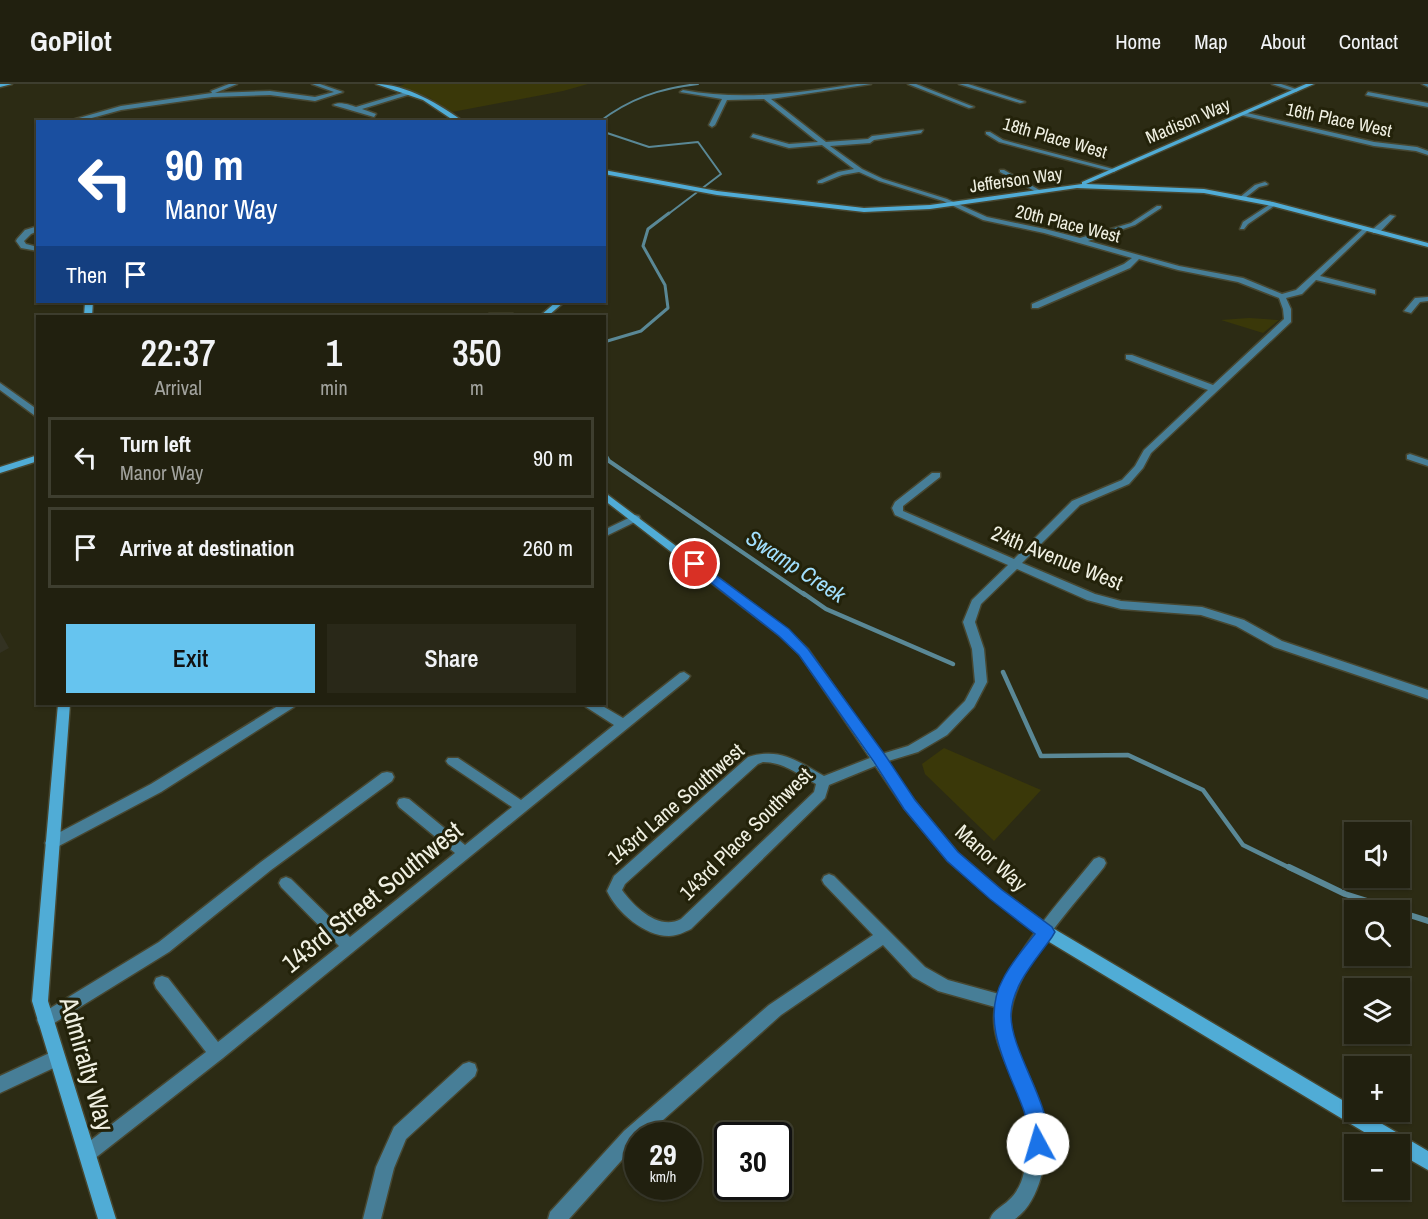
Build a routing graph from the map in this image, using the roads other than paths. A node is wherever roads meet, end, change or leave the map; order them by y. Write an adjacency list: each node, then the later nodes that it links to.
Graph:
1 (9, 84): 10 (street)
2 (234, 84): 15 (street)
3 (317, 84): 15 (street)
4 (379, 84): 13 (street)
5 (868, 84): 16 (street)
6 (911, 84): 21 (street)
7 (962, 84): 18 (street)
8 (1275, 84): 11 (street)
9 (1311, 84): 11 (street, Madison Way)
10 (0, 85)
11 (1296, 90): 23 (street, Madison Way)
12 (683, 92): 17 (street)
13 (409, 93): 22 (street); 26 (street)
14 (1368, 94): 20 (street)
15 (212, 95): 25 (street)
16 (766, 98): 17 (street); 31 (street, 20th Place West)
17 (724, 100): 27 (street)
18 (1022, 102)
19 (336, 105): 22 (street)
20 (1428, 105)
21 (971, 107)
22 (356, 109): 24 (street)
23 (1243, 114): 33 (street, 16th Place West); 36 (street, Madison Way)
24 (374, 115)
25 (76, 120)
26 (458, 120)
27 (712, 125)
28 (921, 131): 31 (street)
29 (988, 133): 36 (street, 18th Place West)
30 (753, 136): 31 (street)
31 (825, 143): 35 (street, 20th Place West)
32 (1428, 147): 33 (street)
33 (1418, 149): 34 (street, 16th Place West)
34 (1428, 153)
35 (860, 170): 39 (street); 44 (street, 20th Place West)
36 (1114, 170): 41 (street, Madison Way)
37 (1002, 171): 42 (street)
38 (606, 172): 44 (street, Jefferson Way)
39 (820, 182)
40 (1265, 184): 43 (street)
41 (1077, 186): 42 (street, Jefferson Way); 43 (street, Jefferson Way)
42 (1040, 192): 44 (street, Jefferson Way)
43 (1243, 197): 45 (street, Jefferson Way)
44 (952, 204): 52 (street, 20th Place West)
45 (1274, 204): 48 (street); 50 (street, Jefferson Way)
46 (1159, 207): 52 (street)
47 (1392, 216): 51 (street)
48 (1242, 228)
49 (36, 229): 54 (street)
50 (1366, 229): 51 (street, Jefferson Way); 56 (street)
51 (1376, 231): 53 (street, Jefferson Way)
52 (1081, 240): 55 (street, 20th Place West)
53 (1428, 245)
54 (36, 249)
55 (1137, 257): 58 (street, 20th Place West); 61 (street)
56 (1314, 277): 57 (street); 58 (street)
57 (1372, 292)
58 (1282, 297): 66 (street, 143rd Place Southwest)
59 (1428, 299): 62 (street)
60 (559, 303): 63 (street)
61 (1035, 306)
62 (1408, 310)
63 (545, 315)
64 (1129, 357): 66 (street)
65 (0, 386): 67 (street)
66 (1214, 389): 76 (street, 143rd Place Southwest)
67 (36, 414)
68 (1410, 457): 70 (street)
69 (36, 459): 71 (street)
70 (1428, 463)
71 (0, 470)
72 (936, 475): 76 (street, 24th Avenue West)
73 (606, 496): 74 (street, Manor Way)
74 (635, 518): 75 (street); 83 (street, Manor Way)
75 (606, 533)
76 (1014, 564): 78 (street, 24th Avenue West); 83 (street, 143rd Place Southwest)
77 (684, 676): 82 (street, 143rd Street Southwest)
78 (1428, 695)
79 (64, 705): 89 (street, Admiralty Way)
80 (288, 705): 89 (street)
81 (592, 705): 82 (street)
82 (624, 725): 88 (street, 143rd Street Southwest)
83 (880, 759): 86 (street, 143rd Place Southwest); 95 (street, Manor Way)
84 (453, 761): 88 (street)
85 (387, 777): 100 (street)
86 (823, 782): 94 (street, 143rd Place Southwest); 94 (street, 143rd Lane Southwest)
87 (404, 803): 90 (street)
88 (522, 807): 90 (street, 143rd Street Southwest)
89 (52, 843): 100 (street, Admiralty Way)
90 (465, 853): 97 (street, 143rd Street Southwest)
91 (1099, 863): 95 (street)
92 (830, 880): 96 (street)
93 (286, 883): 97 (street)
94 (628, 909)
95 (1046, 932): 99 (street); 106 (street, Manor Way)
96 (884, 936): 99 (street); 109 (street)
97 (349, 946): 101 (street, 143rd Street Southwest)
98 (162, 983): 101 (street)
99 (1005, 1003): 110 (street)
100 (45, 1020): 102 (street, Admiralty Way)
101 (217, 1053): 105 (street, 143rd Street Southwest)
102 (56, 1058): 104 (street); 105 (street, Admiralty Way)
103 (469, 1070): 108 (street)
104 (0, 1085)
105 (88, 1153): 107 (street, Admiralty Way)
106 (1428, 1161)
107 (107, 1219)
108 (372, 1219)
109 (557, 1219)
110 (999, 1219)

